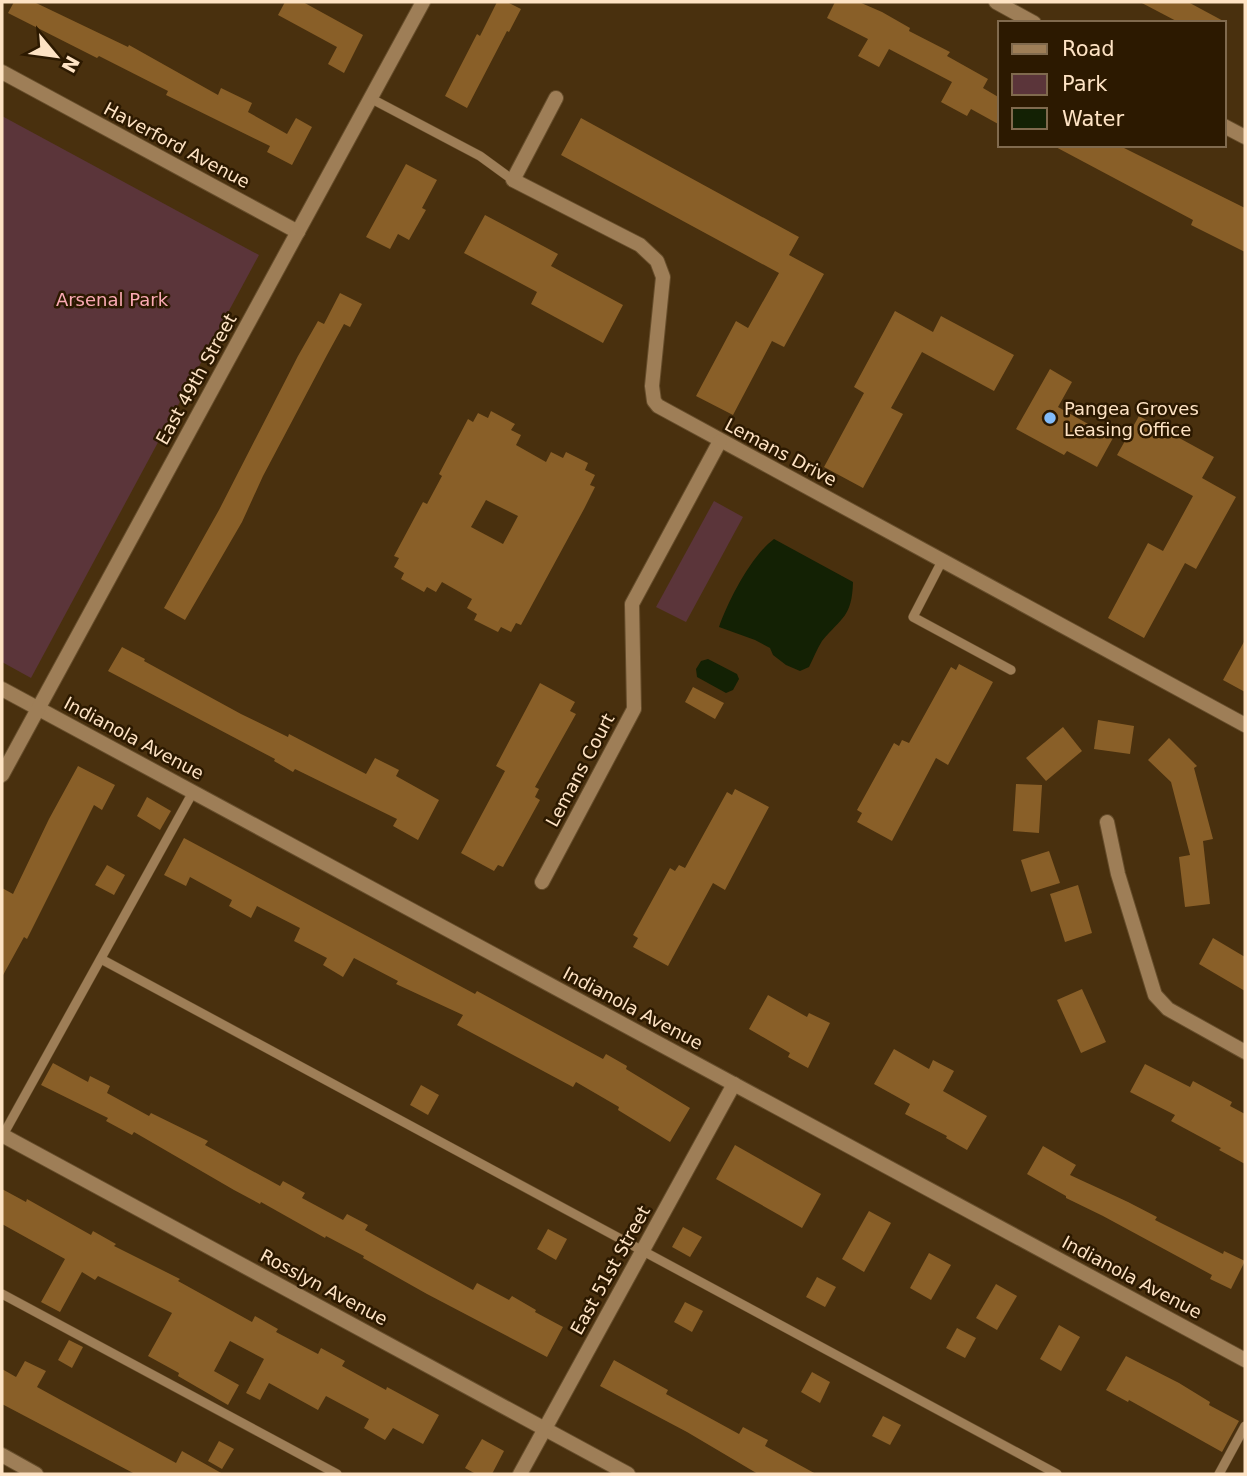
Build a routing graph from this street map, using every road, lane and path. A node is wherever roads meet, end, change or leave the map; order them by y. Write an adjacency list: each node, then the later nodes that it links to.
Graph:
1 (423, 2): 5 (street, East 49th Street)
2 (996, 2): 3 (street)
3 (1030, 21)
4 (2, 72): 10 (street, Haverford Avenue)
5 (370, 98): 9 (lane); 10 (street, East 49th Street)
6 (556, 98): 9 (street)
7 (1226, 127): 8 (street)
8 (1245, 137)
9 (513, 180): 11 (street, Lemans Drive)
10 (298, 232): 15 (street, East 49th Street)
11 (720, 441): 12 (street, Lemans Drive); 20 (street, Lemans Court)
12 (942, 561): 13 (lane); 16 (street, Lemans Drive)
13 (1011, 670)
14 (2, 689): 15 (street, Indianola Avenue)
15 (38, 709): 17 (street, East 49th Street); 18 (street, Indianola Avenue)
16 (1245, 725)
17 (2, 775)
18 (193, 792): 21 (lane); 23 (street, Indianola Avenue)
19 (1107, 822): 22 (street)
20 (542, 882)
21 (100, 959): 24 (lane); 25 (lane)
22 (1245, 1052)
23 (734, 1084): 25 (street, East 51st Street); 27 (street, Indianola Avenue)
24 (2, 1135): 29 (street, Rosslyn Avenue)
25 (642, 1252): 29 (street, East 51st Street); 35 (lane)
26 (2, 1294): 32 (lane)
27 (1245, 1360)
28 (1245, 1426): 36 (lane)
29 (545, 1429): 33 (street, East 51st Street); 34 (street, Rosslyn Avenue)
30 (2, 1455): 31 (street)
31 (36, 1474)
32 (337, 1474)
33 (520, 1474)
34 (628, 1474)
35 (1057, 1474)
36 (1219, 1474)

